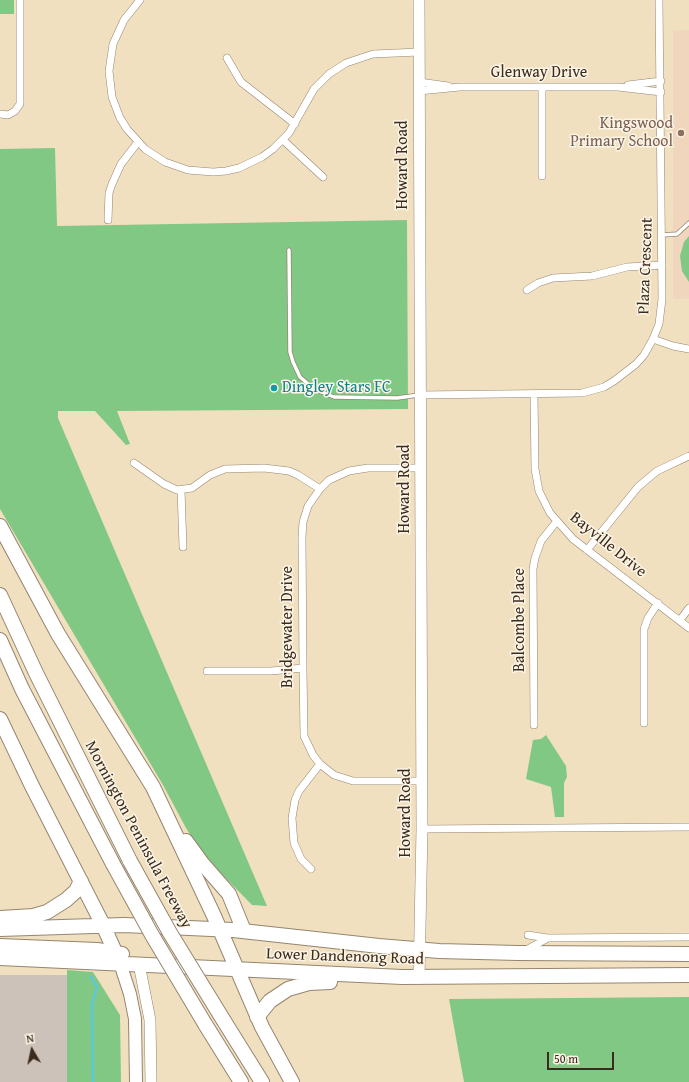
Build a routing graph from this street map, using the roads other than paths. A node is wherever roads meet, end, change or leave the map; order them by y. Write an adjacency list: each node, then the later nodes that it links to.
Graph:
1 (20, 0): 12 (street)
2 (419, 0): 5 (main road, Howard Road)
3 (661, 0): 7 (street, Plaza Crescent)
4 (136, 1): 15 (street)
5 (418, 52): 8 (main road, Howard Road); 13 (street)
6 (227, 58): 13 (street)
7 (661, 81): 10 (street, Glenway Drive); 11 (street, Plaza Crescent)
8 (419, 87): 9 (street, Glenway Drive); 27 (main road, Howard Road)
9 (542, 87): 10 (street, Glenway Drive); 16 (street)
10 (618, 87): 11 (street, Glenway Drive)
11 (661, 92): 20 (street, Plaza Crescent)
12 (0, 114)
13 (295, 124): 14 (street)
14 (283, 140): 15 (street); 17 (street)
15 (138, 142): 18 (street)
16 (542, 176)
17 (323, 177)
18 (108, 220)
19 (689, 223): 20 (lane)
20 (662, 235): 22 (street, Plaza Crescent)
21 (289, 250): 27 (lane)
22 (662, 265): 23 (street); 24 (street, Plaza Crescent)
23 (527, 290)
24 (653, 339): 25 (street); 26 (street, Plaza Crescent)
25 (689, 349)
26 (534, 394): 27 (street, Plaza Crescent); 33 (street, Bayville Drive)
27 (420, 395): 30 (main road, Howard Road)
28 (689, 456): 36 (street)
29 (134, 463): 32 (street)
30 (420, 468): 31 (street, Bridgewater Drive); 49 (main road, Howard Road)
31 (320, 489): 32 (street); 43 (street, Bridgewater Drive)
32 (181, 490): 35 (street)
33 (557, 522): 36 (street, Bayville Drive); 47 (street, Balcombe Place)
34 (0, 526): 50 (highway)
35 (183, 547)
36 (587, 550): 38 (street, Bayville Drive)
37 (0, 595): 78 (highway, Mornington Peninsula Freeway, bridge)
38 (658, 603): 40 (street, Bayville Drive); 46 (street)
39 (689, 608): 40 (street)
40 (680, 620): 41 (street, Bayville Drive)
41 (689, 628)
42 (0, 640): 77 (highway, bridge)
43 (302, 668): 44 (street); 48 (street, Bridgewater Drive)
44 (207, 671)
45 (0, 719): 54 (highway)
46 (644, 723)
47 (534, 725)
48 (320, 764): 49 (street, Bridgewater Drive); 53 (street)
49 (422, 781): 52 (main road, Howard Road)
50 (160, 802): 58 (highway); 59 (highway)
51 (689, 827): 52 (street)
52 (422, 829): 64 (main road, Howard Road)
53 (311, 869)
54 (81, 881): 55 (highway); 56 (highway)
55 (0, 918)
56 (103, 925): 57 (highway, Lower Dandenong Road); 58 (highway, Lower Dandenong Road); 68 (highway)
57 (0, 929)
58 (220, 929): 59 (highway, Lower Dandenong Road); 70 (highway)
59 (244, 931): 64 (highway, Lower Dandenong Road)
60 (528, 935): 61 (street, Lower Dandenong Road)
61 (551, 938): 62 (street, Lower Dandenong Road); 65 (street, Lower Dandenong Road)
62 (689, 938)
63 (0, 946): 68 (highway)
64 (421, 950): 65 (highway, Lower Dandenong Road); 73 (main road, Howard Road)
65 (518, 953): 66 (highway, Lower Dandenong Road)
66 (689, 954)
67 (0, 958): 68 (highway)
68 (118, 958): 69 (highway); 75 (main road)
69 (139, 964): 70 (highway, Lower Dandenong Road); 76 (main road)
70 (237, 970): 72 (highway, Lower Dandenong Road); 74 (highway)
71 (689, 975): 73 (highway, Lower Dandenong Road)
72 (402, 977): 73 (highway, Lower Dandenong Road); 74 (highway)
73 (419, 978)
74 (258, 1017): 79 (highway)
75 (136, 1082)
76 (151, 1082)
77 (241, 1082)
78 (262, 1082)
79 (292, 1082)

